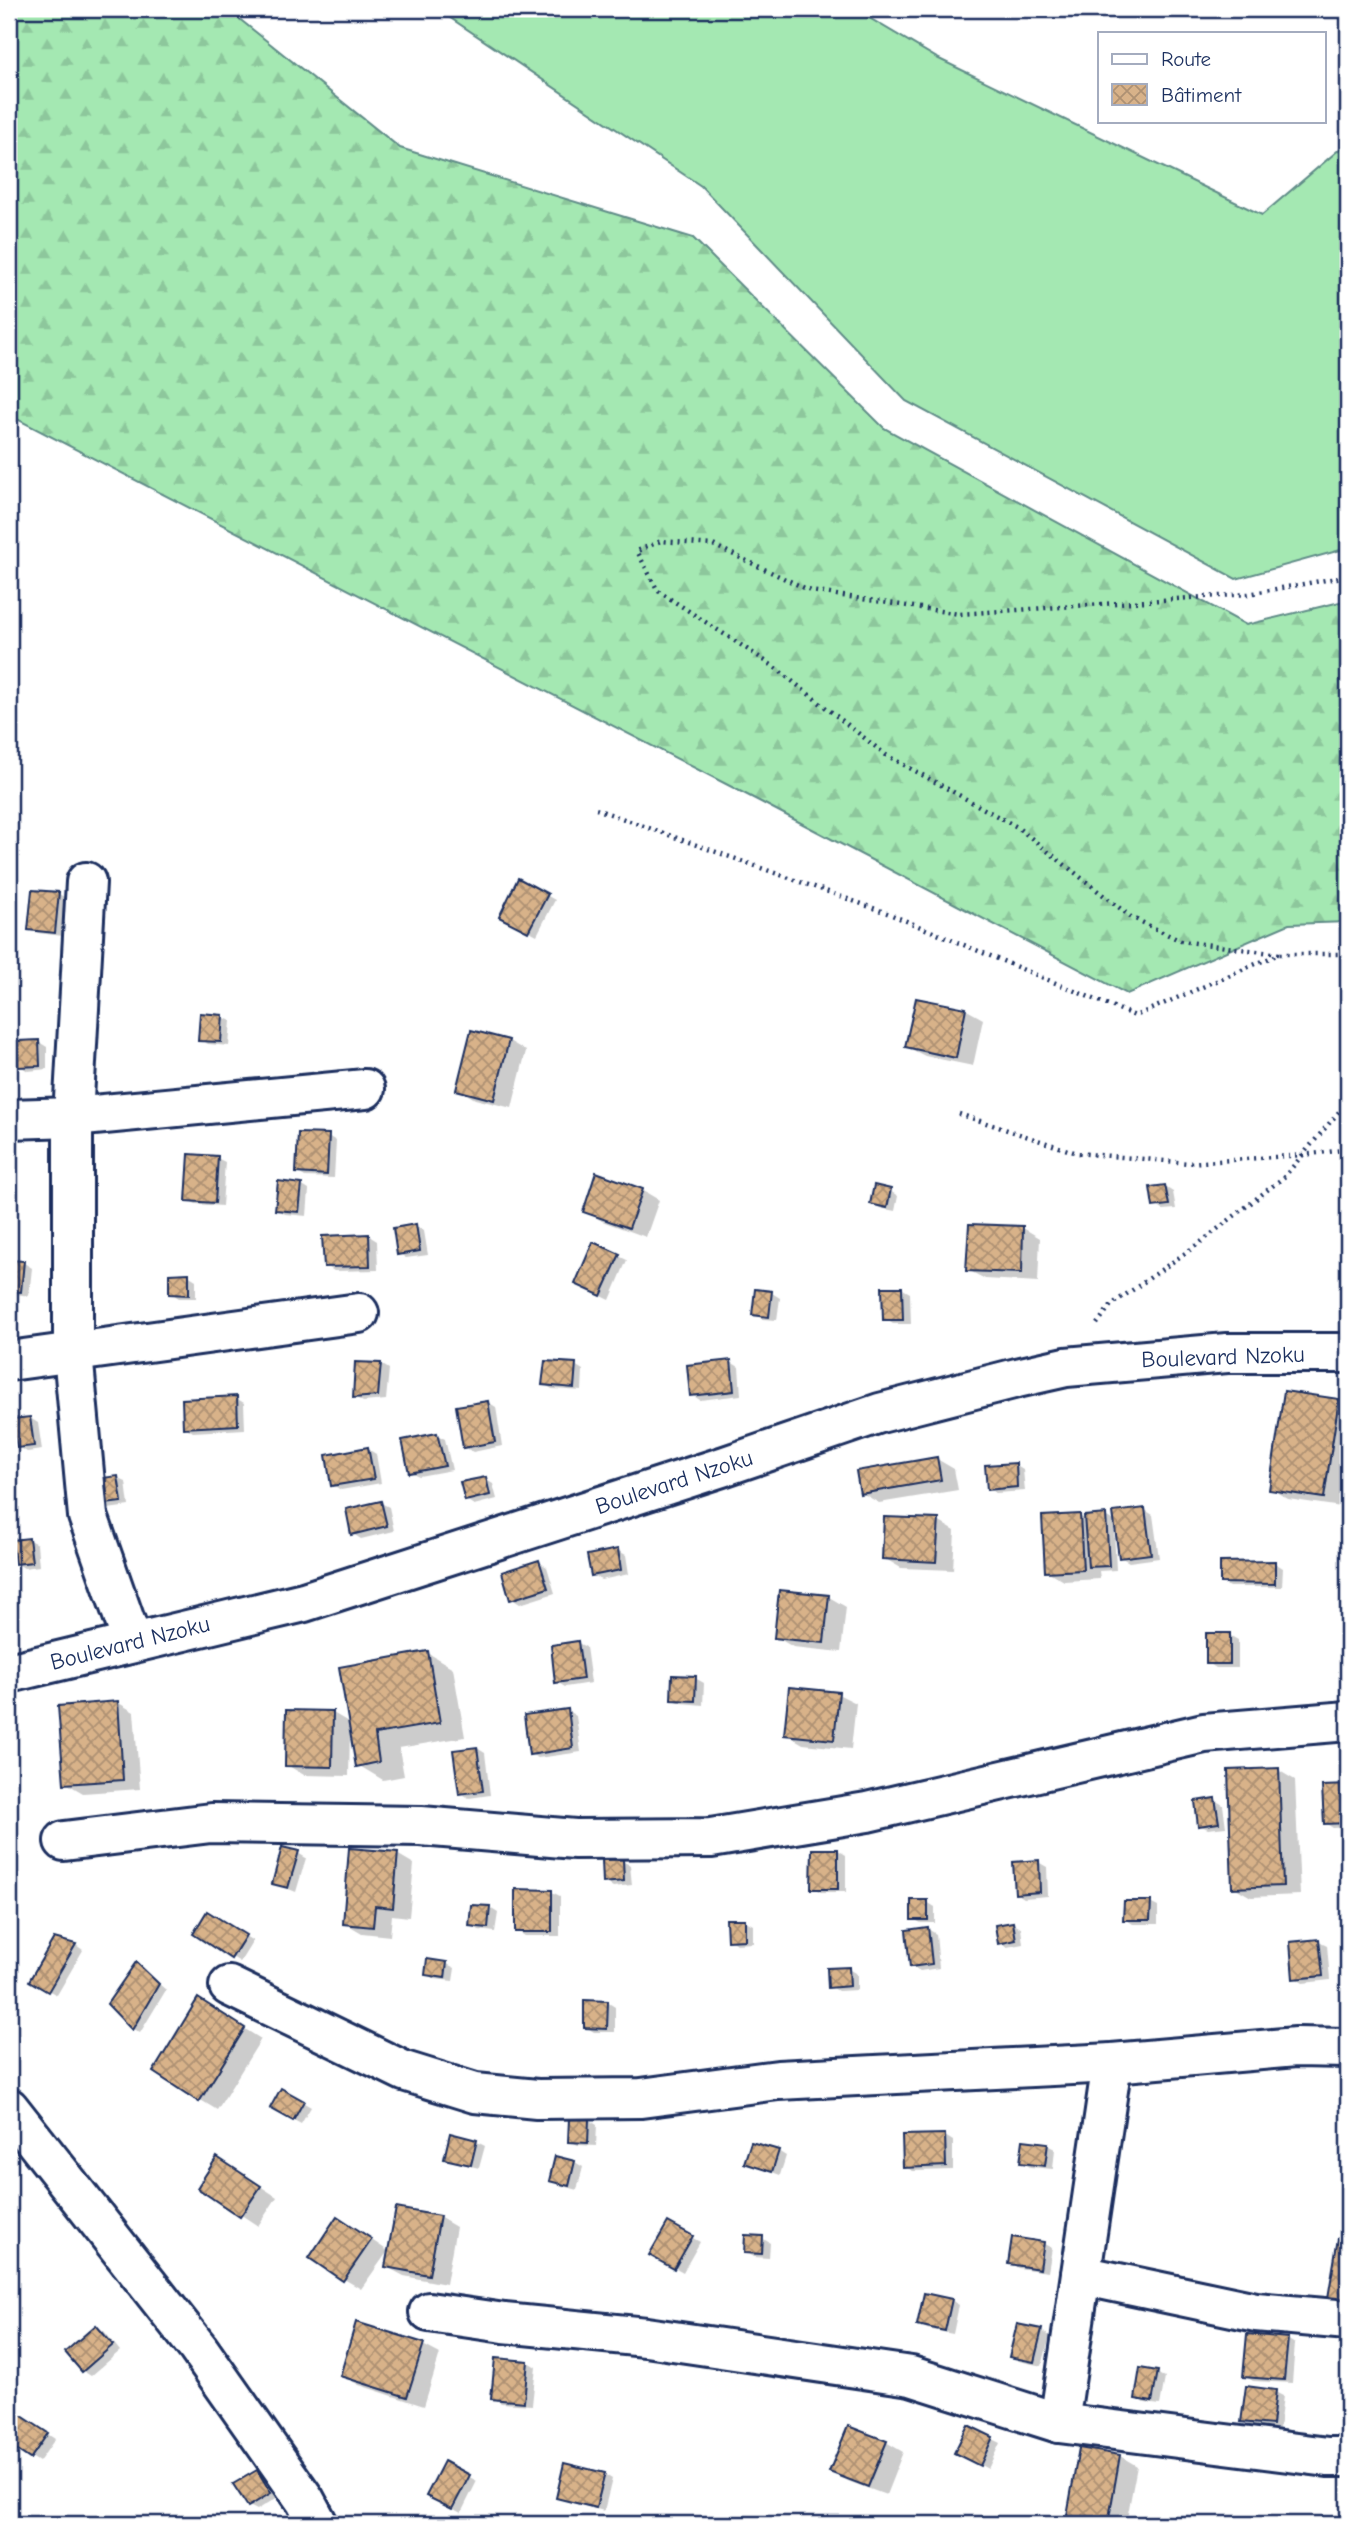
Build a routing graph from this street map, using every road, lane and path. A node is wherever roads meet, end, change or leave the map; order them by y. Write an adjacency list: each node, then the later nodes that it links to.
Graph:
1 (1348, 576): 4 (path)
2 (596, 809): 4 (path)
3 (86, 882): 9 (street)
4 (1279, 954): 5 (path)
5 (1348, 954)
6 (365, 1089): 9 (street)
7 (1348, 1101): 12 (path)
8 (959, 1114): 12 (path)
9 (73, 1117): 10 (street); 14 (street)
10 (9, 1119)
11 (1348, 1147): 12 (path)
12 (1303, 1155): 17 (path)
13 (359, 1313): 14 (street)
14 (74, 1353): 16 (street); 18 (street)
15 (1348, 1353): 17 (street, Boulevard Nzoku)
16 (9, 1361)
17 (1066, 1367): 18 (street, Boulevard Nzoku)
18 (132, 1641): 19 (street, Boulevard Nzoku)
19 (9, 1672)
20 (1348, 1721): 21 (street)
21 (64, 1841)
22 (229, 1986): 24 (street)
23 (1348, 2048): 24 (street)
24 (1112, 2063): 26 (street)
25 (9, 2108): 31 (street)
26 (1081, 2275): 28 (street); 29 (street)
27 (429, 2312): 29 (street)
28 (1348, 2320)
29 (1059, 2423): 30 (street)
30 (1348, 2457)
31 (318, 2524)

